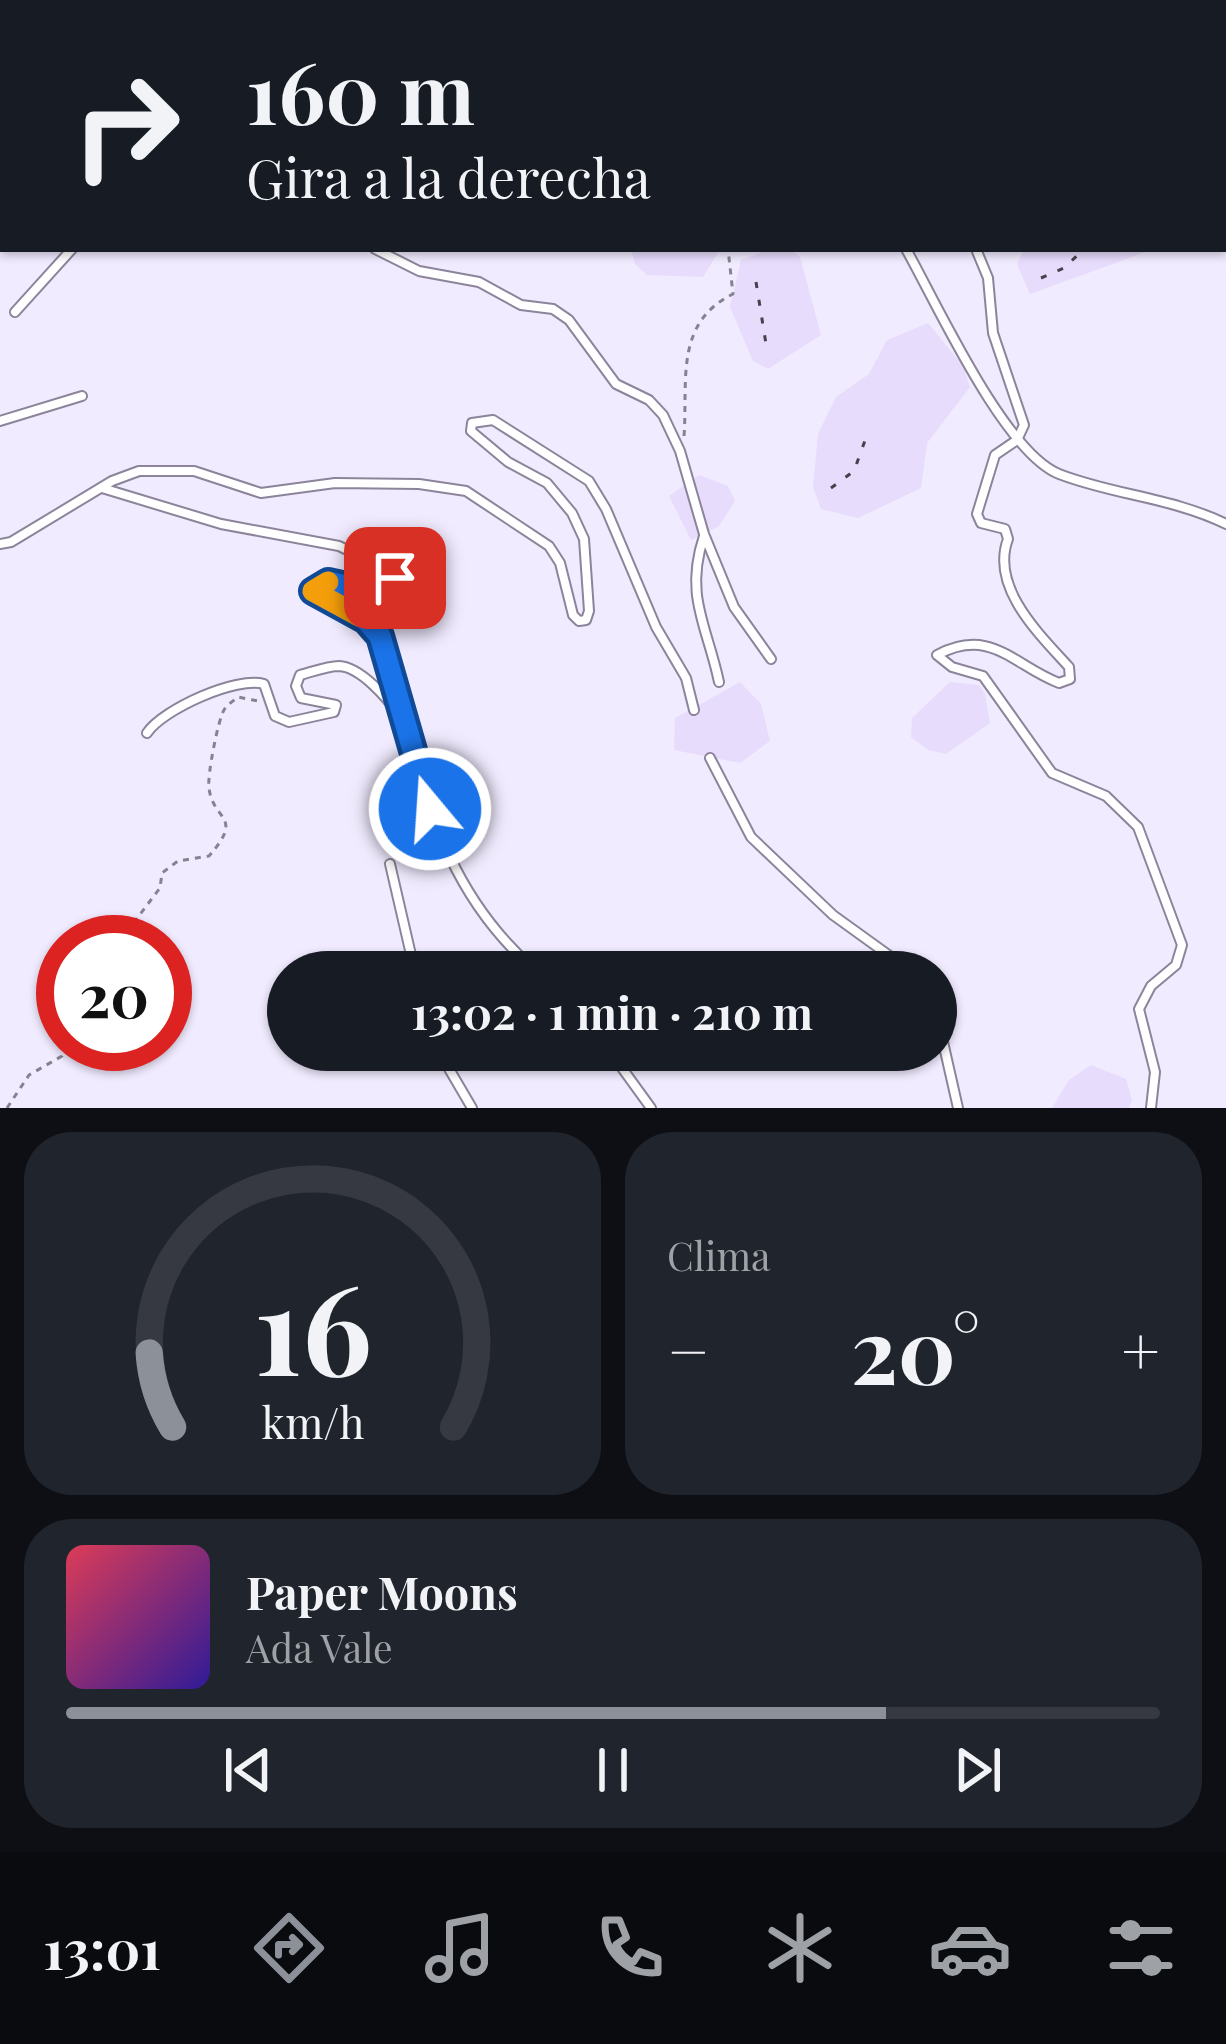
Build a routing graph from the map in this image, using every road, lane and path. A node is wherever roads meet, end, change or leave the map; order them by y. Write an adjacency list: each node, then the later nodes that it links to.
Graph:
1 (69, 252): 6 (lane)
2 (381, 252): 10 (lane)
3 (728, 252): 10 (path)
4 (908, 252): 9 (lane)
5 (977, 252): 9 (lane)
6 (15, 312)
7 (82, 396): 8 (lane)
8 (0, 422)
9 (1017, 440): 12 (lane); 35 (lane)
10 (680, 451): 13 (lane)
11 (101, 487): 14 (lane); 18 (lane); 19 (lane)
12 (1226, 524)
13 (704, 534): 15 (lane); 16 (lane)
14 (0, 544)
15 (771, 659)
16 (718, 682)
17 (272, 705): 19 (lane); 20 (lane); 23 (path)
18 (694, 710)
19 (404, 722): 25 (lane)
20 (147, 733)
21 (710, 758): 26 (lane)
22 (390, 864): 24 (lane)
23 (140, 915)
24 (410, 951)
25 (516, 951)
26 (883, 951)
27 (36, 1071): 31 (path)
28 (450, 1071): 32 (lane)
29 (624, 1071): 33 (lane)
30 (950, 1071): 34 (lane)
31 (7, 1108)
32 (472, 1108)
33 (651, 1108)
34 (958, 1108)
35 (1151, 1108)

